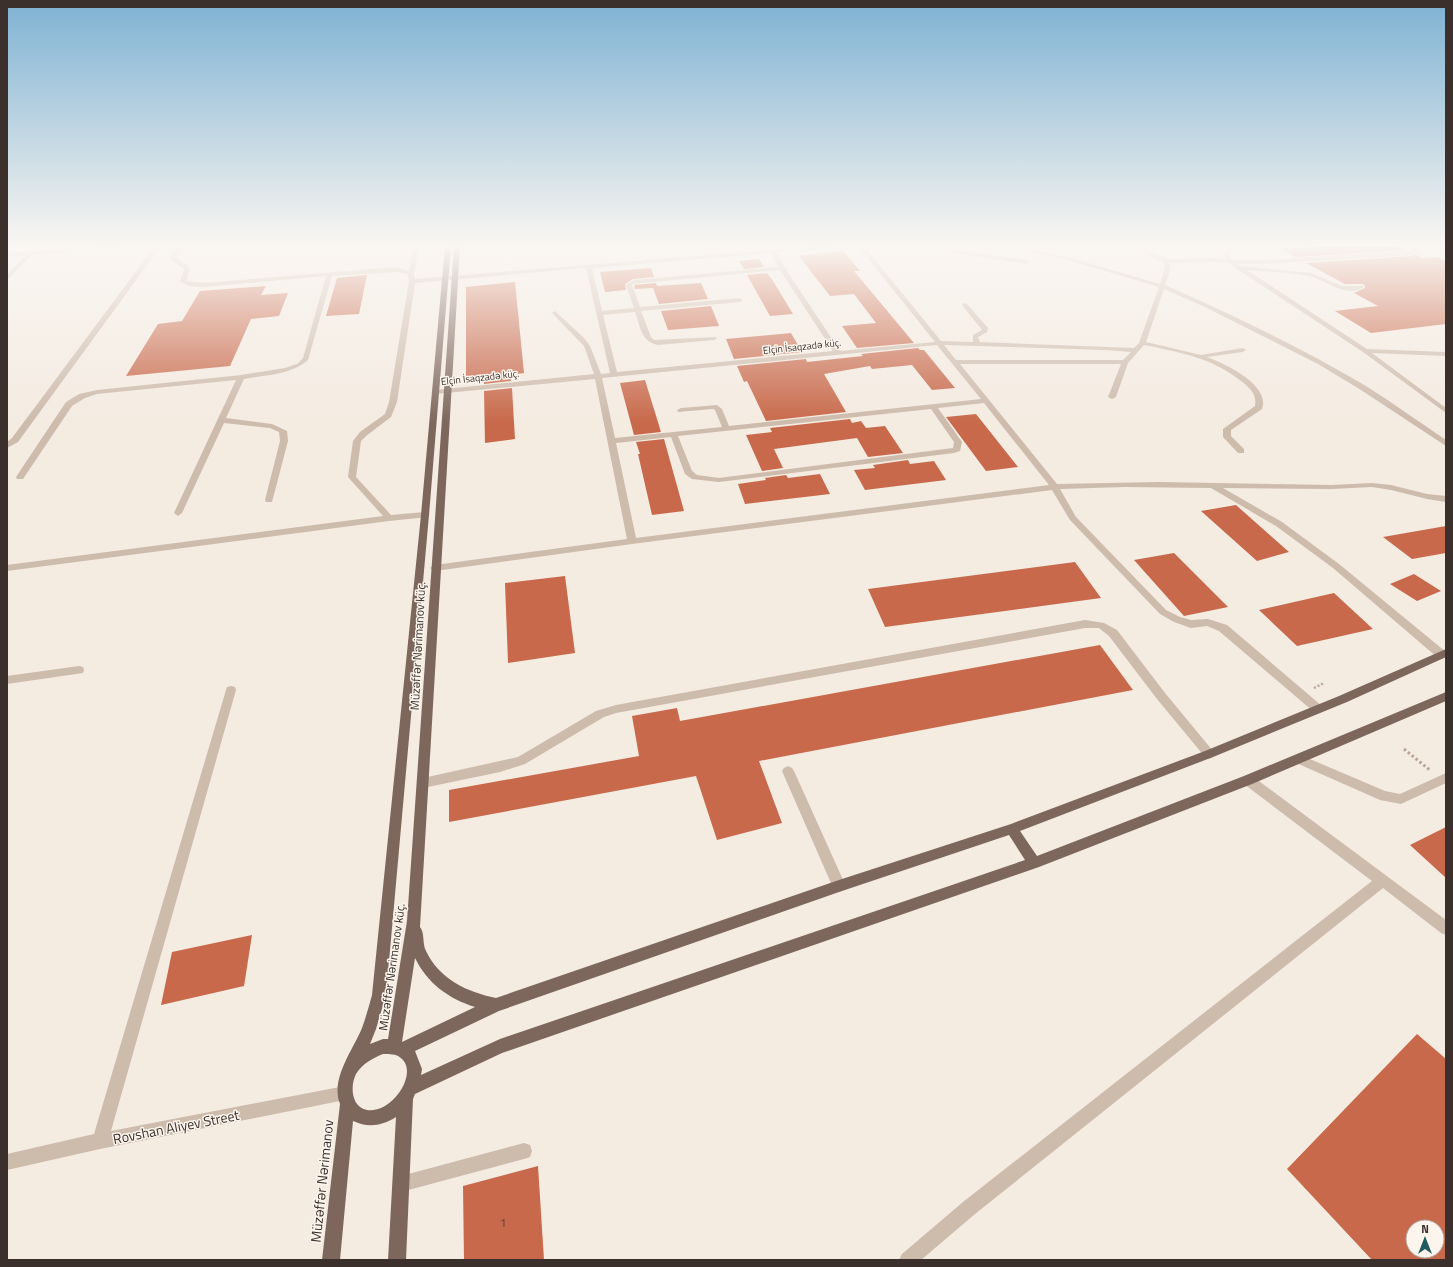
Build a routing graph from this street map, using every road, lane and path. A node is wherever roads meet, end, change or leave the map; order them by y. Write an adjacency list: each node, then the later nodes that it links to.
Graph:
1 (114, 305): 45 (street)
2 (321, 305): 32 (street)
3 (408, 305): 54 (street)
4 (446, 305): 34 (main road)
5 (449, 305): 33 (main road, Müzəffər Nərimanov küç.)
6 (598, 305): 17 (street)
7 (636, 305): 15 (street)
8 (688, 305): 15 (street)
9 (806, 305): 25 (street)
10 (909, 305): 19 (street)
11 (965, 305): 20 (street)
12 (1155, 305): 21 (street)
13 (1202, 305): 44 (street)
14 (1296, 305): 24 (street)
15 (638, 310): 17 (street); 18 (street)
16 (555, 313): 31 (street)
17 (600, 313): 30 (street)
18 (714, 338)
19 (940, 343): 20 (street, Elçin İsaqzadə küç.); 25 (street, Elçin İsaqzadə küç.); 28 (street)
20 (977, 343): 22 (street, Elçin İsaqzadə küç.)
21 (1142, 343): 22 (street); 27 (street)
22 (1136, 350): 29 (street)
23 (1243, 350): 27 (street)
24 (1365, 351): 26 (street); 39 (street)
25 (837, 352): 30 (street, Elçin İsaqzadə küç.)
26 (1446, 354)
27 (1200, 356): 46 (street)
28 (955, 362): 29 (street); 36 (street)
29 (1125, 362): 35 (street)
30 (614, 374): 31 (street, Elçin İsaqzadə küç.)
31 (598, 376): 33 (street, Elçin İsaqzadə küç.); 43 (street)
32 (241, 377): 40 (street); 47 (street)
33 (447, 390): 34 (street, Elçin İsaqzadə küç.); 57 (main road, Müzəffər Nərimanov küç.)
34 (435, 392): 53 (main road)
35 (1112, 396)
36 (985, 401): 37 (street); 49 (street)
37 (933, 407): 41 (street); 42 (street)
38 (681, 410): 41 (street)
39 (1446, 411)
40 (221, 420): 51 (street); 52 (street)
41 (727, 429): 42 (street)
42 (674, 435): 43 (street)
43 (610, 442): 55 (street)
44 (1446, 444)
45 (7, 446)
46 (1241, 451)
47 (20, 477)
48 (1211, 484): 49 (street); 50 (street); 58 (street)
49 (1055, 487): 55 (street); 63 (street)
50 (1446, 499)
51 (269, 500)
52 (178, 513)
53 (424, 515): 54 (street); 79 (main road)
54 (389, 518): 56 (street)
55 (632, 541): 57 (street)
56 (7, 568)
57 (435, 568): 70 (main road, Müzəffər Nərimanov küç.)
58 (1444, 654): 63 (main road)
59 (78, 670): 60 (street)
60 (7, 680)
61 (231, 690): 82 (street)
62 (1446, 696): 66 (main road)
63 (1318, 709): 65 (main road)
64 (1404, 749): 68 (path)
65 (1209, 754): 70 (street); 71 (main road)
66 (1298, 759): 68 (street); 69 (main road)
67 (788, 771): 74 (street)
68 (1444, 779)
69 (1248, 780): 72 (main road); 73 (street)
70 (423, 783): 75 (main road, Müzəffər Nərimanov küç.)
71 (1012, 829): 72 (main road); 74 (main road)
72 (1034, 863): 80 (main road)
73 (1383, 880): 76 (street); 88 (street)
74 (839, 886): 77 (main road)
75 (414, 921): 77 (main road); 78 (main road, Müzəffər Nərimanov küç.)
76 (1446, 928)
77 (496, 1005): 78 (main road)
78 (399, 1047): 79 (main road); 80 (main road)
79 (352, 1069): 81 (main road)
80 (408, 1093): 81 (main road); 85 (main road)
81 (346, 1100): 82 (street, Rovshan Aliyev Street); 86 (main road, Müzəffər Nərimanov)
82 (100, 1141): 84 (street, Rovshan Aliyev Street)
83 (524, 1151): 85 (street)
84 (7, 1162)
85 (401, 1184): 87 (main road)
86 (331, 1260)
87 (397, 1260)
88 (908, 1260)

